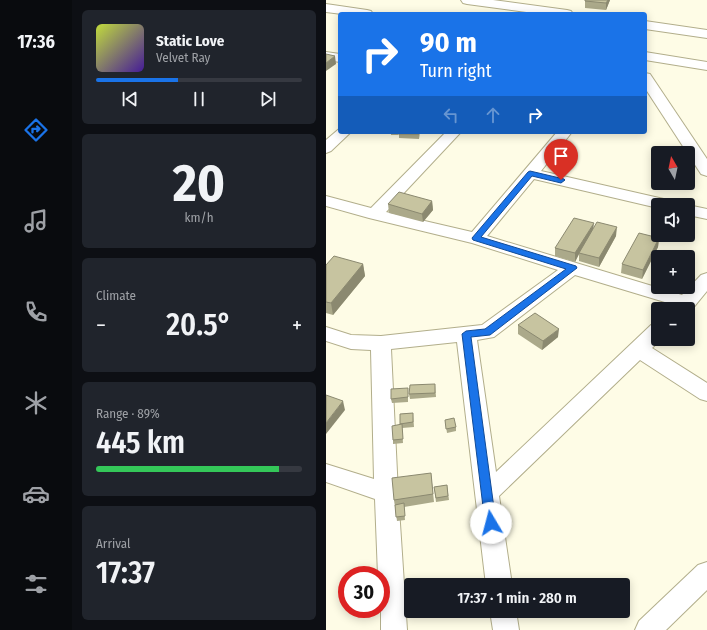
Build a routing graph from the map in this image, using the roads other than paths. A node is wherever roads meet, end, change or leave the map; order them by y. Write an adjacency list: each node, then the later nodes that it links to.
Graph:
1 (466, 0): 4 (street)
2 (326, 8): 3 (street)
3 (353, 12)
4 (553, 12)
5 (647, 25): 6 (street)
6 (707, 34)
7 (326, 56): 9 (street)
8 (647, 56): 10 (street)
9 (338, 58)
10 (707, 66)
11 (647, 80): 16 (street)
12 (342, 134): 15 (street)
13 (452, 134): 21 (street)
14 (563, 134): 17 (street)
15 (326, 148)
16 (707, 171)
17 (530, 173): 19 (street); 23 (street)
18 (326, 201): 21 (street)
19 (651, 201)
20 (695, 211): 22 (street)
21 (372, 213): 23 (street)
22 (707, 214)
23 (476, 238): 24 (street)
24 (572, 268): 26 (street); 29 (street)
25 (707, 279): 27 (street)
26 (671, 302)
27 (687, 302)
28 (326, 334): 31 (street)
29 (466, 334): 31 (street); 35 (street)
30 (651, 337): 32 (street)
31 (381, 343): 36 (street)
32 (638, 349): 33 (street); 35 (street)
33 (707, 393)
34 (326, 473): 36 (street)
35 (486, 492): 38 (street)
36 (386, 493): 40 (street)
37 (707, 573): 42 (street)
38 (498, 578)
39 (504, 618): 41 (street)
40 (394, 630)
41 (506, 630)
42 (648, 630)

